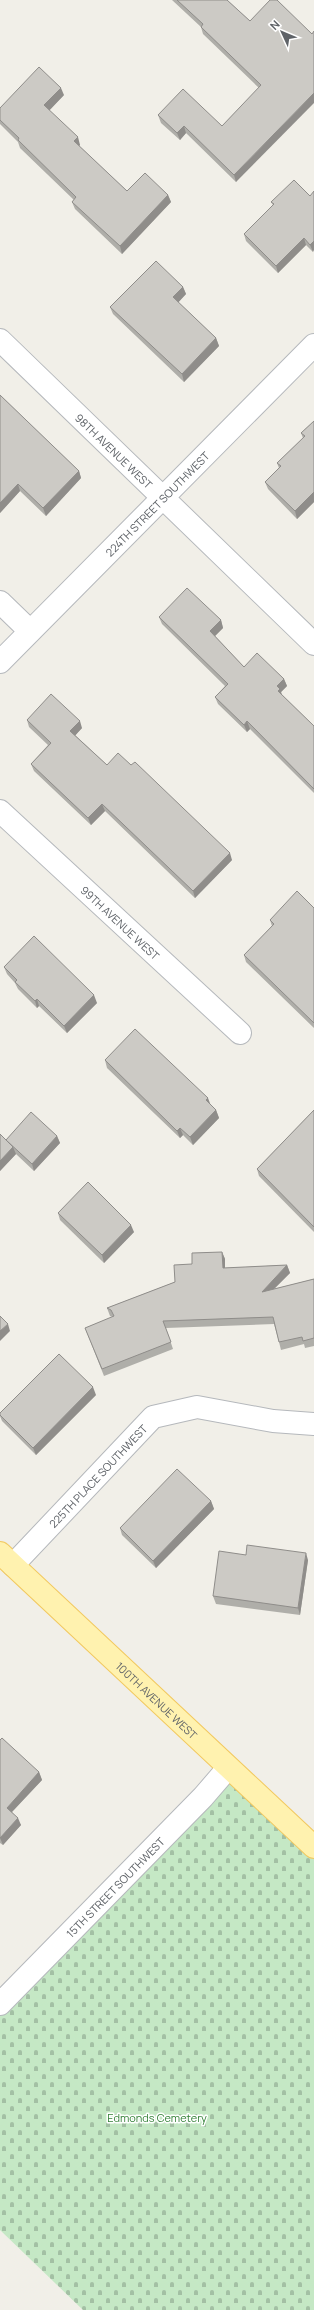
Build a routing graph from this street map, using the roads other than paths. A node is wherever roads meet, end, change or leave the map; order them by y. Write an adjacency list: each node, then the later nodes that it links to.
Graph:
1 (0, 340): 3 (street, 98TH AVENUE WEST)
2 (314, 345): 3 (street, 224TH STREET SOUTHWEST)
3 (163, 498): 5 (street, 224TH STREET SOUTHWEST); 6 (street, 98TH AVENUE WEST)
4 (0, 602): 5 (street)
5 (30, 631): 7 (street, 224TH STREET SOUTHWEST)
6 (314, 644)
7 (0, 662)
8 (0, 810): 9 (street, 99TH AVENUE WEST)
9 (240, 1034)
10 (314, 1424): 11 (street, 225TH PLACE SOUTHWEST)
11 (7, 1559): 12 (main road, 100TH AVENUE WEST)
12 (228, 1768): 13 (main road, 100TH AVENUE WEST); 14 (street, 15TH STREET SOUTHWEST)
13 (314, 1847)
14 (0, 2004)

